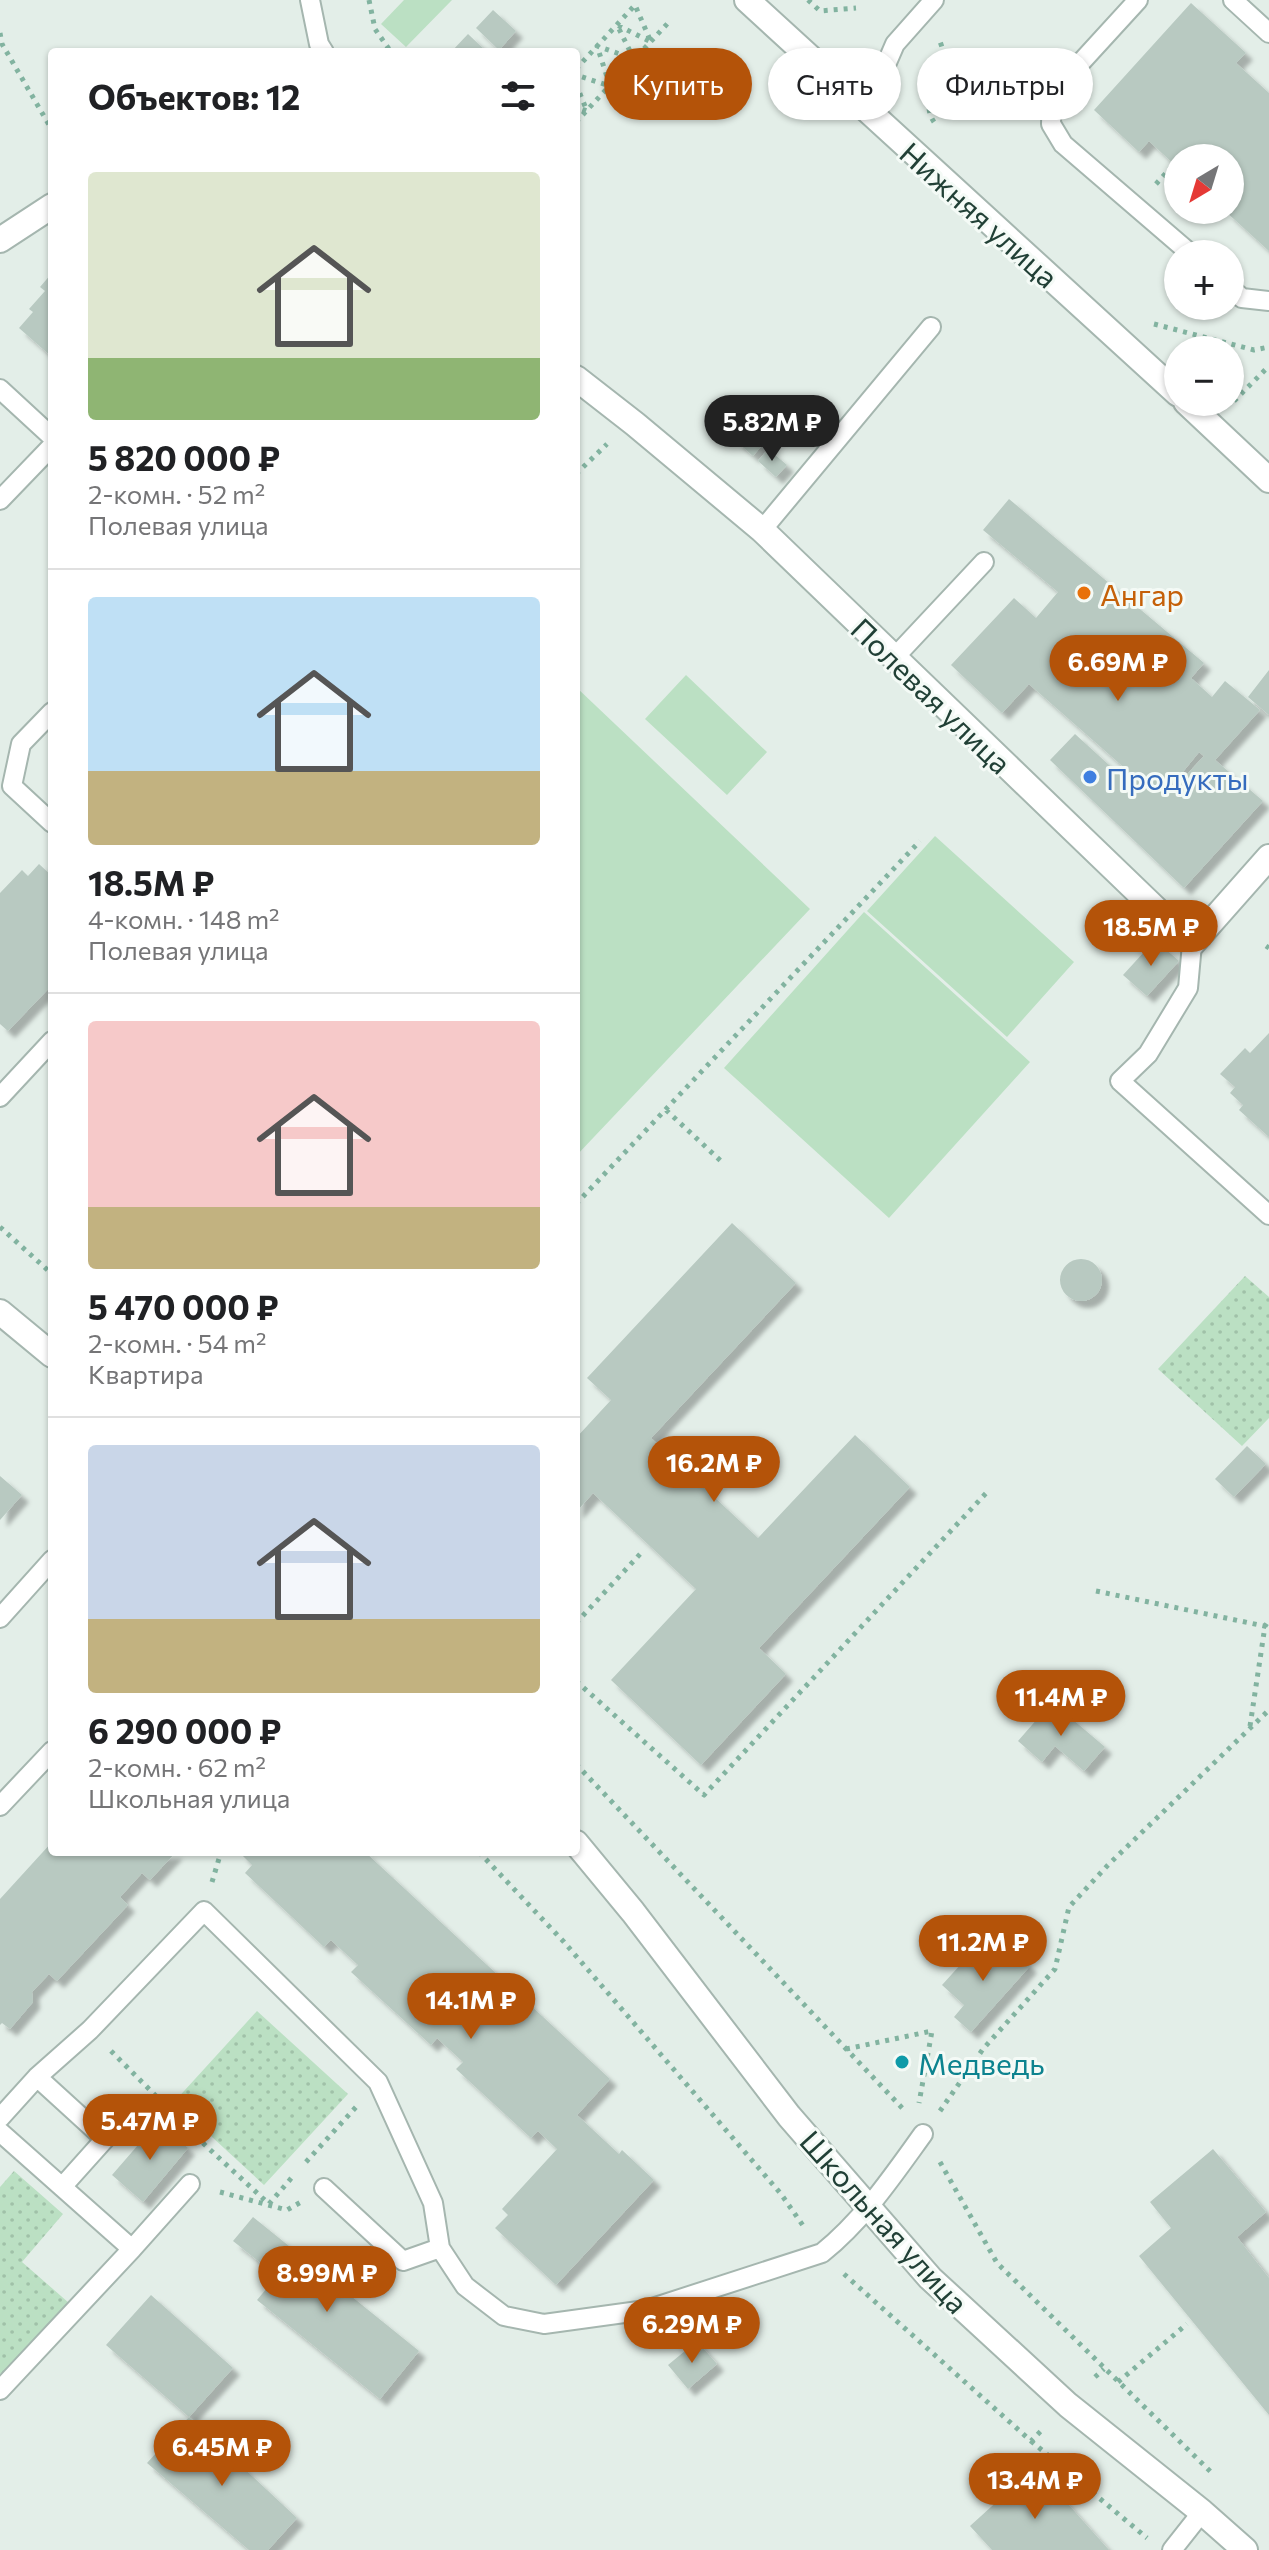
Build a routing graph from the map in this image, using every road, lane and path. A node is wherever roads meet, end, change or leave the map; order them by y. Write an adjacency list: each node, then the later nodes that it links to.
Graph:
1 (310, 0): 16 (lane)
2 (369, 0): 17 (path)
3 (747, 0): 21 (street, Нижняя улица)
4 (808, 0): 8 (path)
5 (934, 0): 22 (lane)
6 (1138, 0): 39 (lane)
7 (1233, 0): 12 (lane)
8 (856, 8)
9 (668, 23): 14 (path)
10 (617, 25): 14 (path); 14 (path); 15 (path); 19 (path)
11 (0, 33): 33 (path)
12 (1269, 33)
13 (937, 34): 34 (path)
14 (651, 42): 20 (path)
15 (597, 46): 18 (path); 23 (path); 24 (path)
16 (322, 48)
17 (388, 48)
18 (604, 48)
19 (628, 48)
20 (645, 48)
21 (798, 48)
22 (893, 48)
23 (580, 67)
24 (604, 68)
25 (580, 74): 26 (path)
26 (604, 84)
27 (604, 93): 30 (path)
28 (580, 94): 30 (path)
29 (580, 108): 30 (path)
30 (587, 111): 31 (path)
31 (580, 118)
32 (876, 120): 47 (street, Нижняя улица)
33 (48, 123)
34 (936, 124)
35 (1164, 175): 36 (path)
36 (1147, 193)
37 (48, 209): 38 (street)
38 (0, 240)
39 (1175, 240)
40 (1244, 298): 41 (lane)
41 (1269, 301)
42 (931, 327): 55 (lane)
43 (1156, 332): 44 (path)
44 (1269, 347)
45 (1269, 366): 50 (path)
46 (580, 381): 55 (street, Полевая улица)
47 (1164, 381)
48 (0, 389): 51 (lane)
49 (1202, 416): 50 (street)
50 (1211, 424): 53 (street)
51 (48, 433)
52 (48, 450): 54 (lane)
53 (1269, 480)
54 (0, 500)
55 (762, 530): 57 (street, Полевая улица)
56 (984, 562): 57 (lane)
57 (894, 658): 63 (street, Полевая улица)
58 (48, 716): 59 (lane)
59 (6, 792): 60 (lane)
60 (48, 820)
61 (920, 841): 66 (path)
62 (1269, 857): 63 (street)
63 (1192, 944): 69 (lane)
64 (48, 1045): 65 (lane)
65 (0, 1097)
66 (666, 1110): 67 (path); 68 (path)
67 (722, 1162)
68 (580, 1200)
69 (1269, 1215)
70 (0, 1227): 71 (path)
71 (48, 1270)
72 (0, 1312): 73 (street)
73 (48, 1352)
74 (989, 1490): 81 (path)
75 (642, 1552): 79 (path)
76 (48, 1564): 78 (lane)
77 (1096, 1591): 80 (path)
78 (0, 1618)
79 (580, 1619)
80 (1268, 1624): 83 (path)
81 (580, 1685)
82 (1269, 1710): 83 (path)
83 (1250, 1727): 96 (path)
84 (48, 1755): 86 (lane)
85 (580, 1768): 90 (path)
86 (0, 1806)
87 (580, 1848): 102 (street, Школьная улица)
88 (483, 1856): 105 (path)
89 (90, 2030): 91 (lane); 92 (lane); 101 (path)
90 (846, 2049): 94 (path); 94 (path)
91 (37, 2077): 93 (lane); 98 (lane)
92 (378, 2082): 101 (path); 103 (lane)
93 (0, 2118)
94 (911, 2118): 96 (path)
95 (0, 2132): 98 (lane)
96 (923, 2134): 102 (lane); 107 (path)
97 (190, 2184): 104 (lane)
98 (62, 2187): 104 (lane)
99 (324, 2188): 101 (path); 103 (lane)
100 (215, 2191): 101 (path)
101 (269, 2204)
102 (868, 2209): 105 (lane); 114 (street, Школьная улица)
103 (440, 2248): 105 (lane)
104 (132, 2249): 110 (lane)
105 (822, 2253): 112 (path)
106 (1187, 2324): 109 (path)
107 (1104, 2369): 108 (path); 109 (path)
108 (1095, 2377)
109 (1118, 2382): 113 (path)
110 (0, 2390)
111 (1042, 2430): 112 (path)
112 (1031, 2441): 115 (path)
113 (1215, 2475)
114 (1202, 2512): 115 (lane); 116 (street, Школьная улица)
115 (1173, 2549)
116 (1245, 2550)

